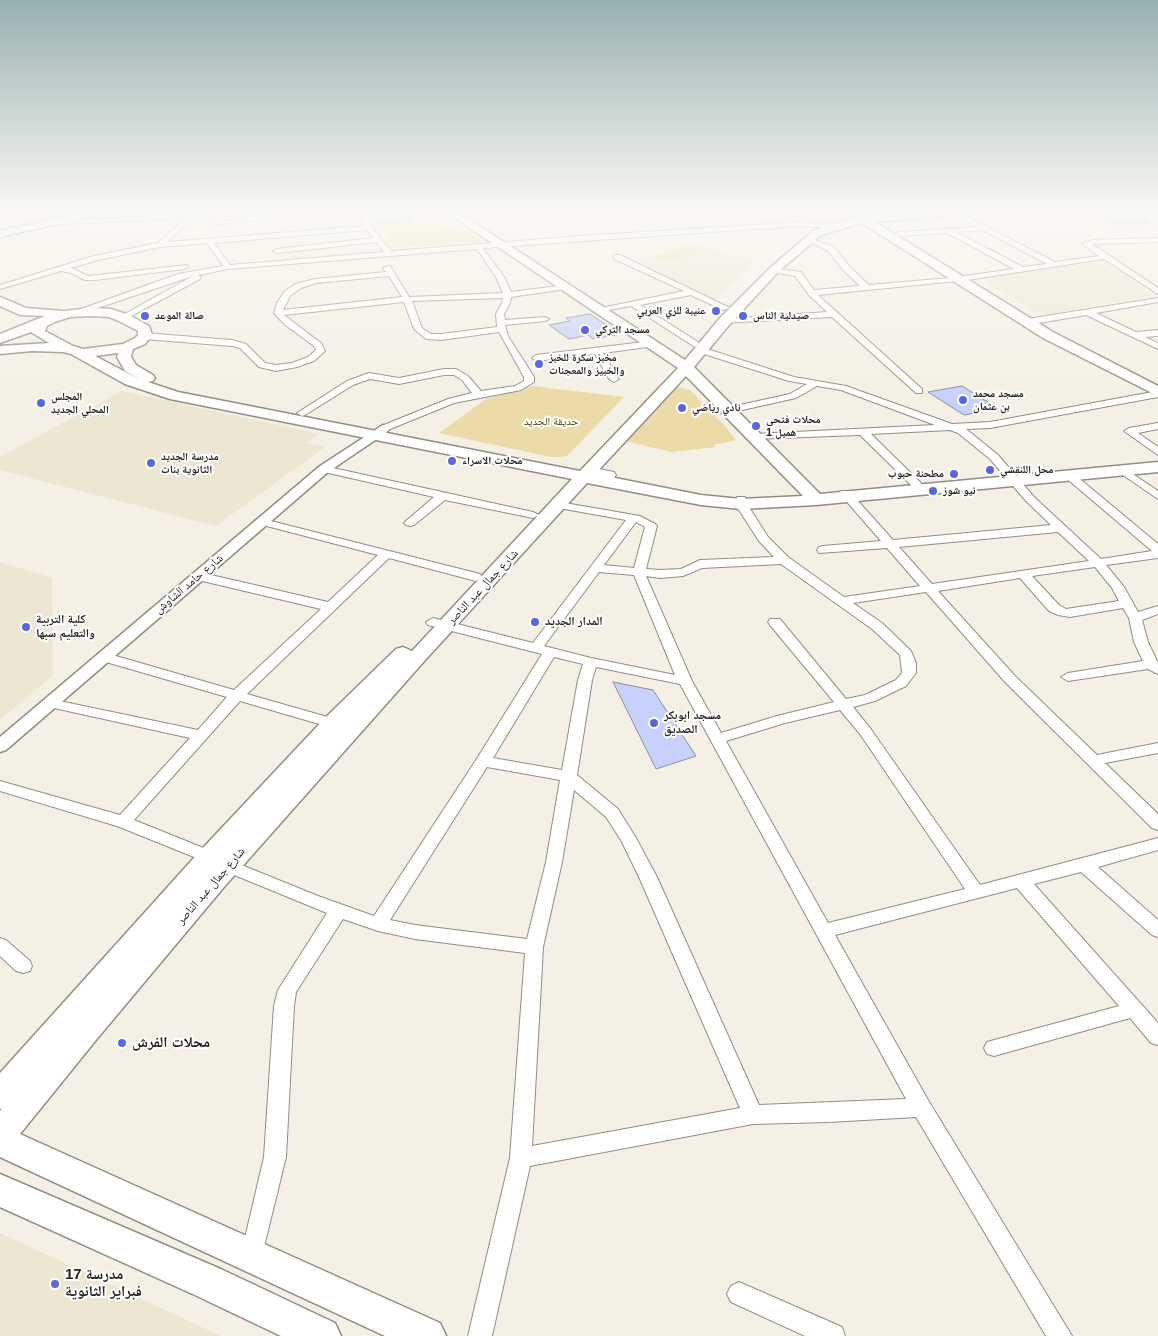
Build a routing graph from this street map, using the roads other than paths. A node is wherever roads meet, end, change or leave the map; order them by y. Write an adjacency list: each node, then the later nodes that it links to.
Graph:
1 (46, 272): 19 (street)
2 (77, 272): 3 (street)
3 (141, 272)
4 (172, 272): 24 (street)
5 (204, 272): 38 (street)
6 (497, 272): 26 (street)
7 (543, 272): 20 (main road)
8 (651, 272): 22 (street)
9 (762, 272): 37 (main road, شارع جمال عبد الناصر)
10 (771, 272): 37 (main road, شارع جمال عبد الناصر)
11 (788, 272): 25 (street)
12 (851, 272): 21 (street)
13 (952, 272): 18 (main road)
14 (953, 272): 18 (main road)
15 (1007, 272): 18 (street)
16 (1128, 272): 23 (street)
17 (391, 274): 27 (street); 35 (street)
18 (962, 279): 21 (street); 41 (main road)
19 (0, 287)
20 (566, 288): 26 (street); 31 (main road)
21 (867, 288): 25 (street)
22 (692, 292): 30 (street); 37 (street)
23 (1158, 292)
24 (128, 293): 34 (street); 38 (street)
25 (812, 293): 36 (street)
26 (508, 295): 27 (street); 42 (street)
27 (407, 299): 35 (street); 42 (street)
28 (1158, 300): 33 (street)
29 (0, 301): 34 (main road)
30 (633, 304): 31 (street); 51 (street)
31 (601, 310): 48 (main road)
32 (0, 312): 39 (main road)
33 (1087, 312): 41 (street); 45 (street)
34 (72, 313): 38 (main road); 43 (main road)
35 (278, 313): 46 (street)
36 (834, 314): 37 (street); 62 (street)
37 (726, 315): 51 (main road, شارع جمال عبد الناصر)
38 (117, 316): 46 (main road)
39 (13, 319): 43 (main road); 47 (main road)
40 (545, 319): 42 (street)
41 (1032, 321): 59 (main road); 63 (main road)
42 (501, 326): 64 (street)
43 (36, 328): 47 (main road); 53 (main road)
44 (1158, 333): 45 (street)
45 (1135, 335): 49 (street)
46 (144, 336): 50 (main road)
47 (0, 338)
48 (652, 344): 54 (street); 56 (main road)
49 (1158, 346)
50 (127, 347): 53 (main road); 66 (main road)
51 (698, 347): 56 (main road, شارع جمال عبد الناصر); 58 (street)
52 (0, 350): 53 (main road)
53 (72, 350): 70 (main road)
54 (597, 350): 55 (street); 57 (street)
55 (536, 358)
56 (682, 364): 60 (main road, شارع جمال عبد الناصر); 61 (main road); 77 (main road, شارع جمال عبد الناصر)
57 (614, 379)
58 (814, 384): 65 (street); 68 (street)
59 (1158, 384)
60 (671, 385): 61 (main road); 77 (main road, شارع جمال عبد الناصر)
61 (704, 386): 65 (main road)
62 (919, 391)
63 (1158, 393): 68 (street)
64 (478, 394): 66 (street); 70 (street)
65 (729, 410): 71 (main road)
66 (302, 413): 70 (main road)
67 (1158, 426): 72 (street)
68 (952, 427): 69 (street); 80 (street)
69 (863, 432): 71 (street); 81 (street)
70 (378, 433): 75 (street, شارع حامد الشاوش); 77 (main road)
71 (754, 437): 84 (main road)
72 (1158, 452)
73 (1158, 462): 80 (main road)
74 (1158, 467): 76 (main road)
75 (324, 469): 83 (street); 90 (street, شارع حامد الشاوش)
76 (1124, 470): 79 (main road); 85 (street)
77 (579, 473): 78 (main road); 86 (main road); 87 (main road, شارع جمال عبد الناصر); 88 (main road, شارع جمال عبد الناصر)
78 (608, 476): 86 (main road)
79 (1070, 476): 80 (main road); 95 (street)
80 (1014, 479): 81 (main road); 82 (main road); 92 (street)
81 (917, 485): 82 (main road)
82 (847, 495): 84 (main road); 86 (main road); 93 (street)
83 (443, 496): 88 (street); 91 (street)
84 (813, 496): 86 (main road)
85 (1158, 496)
86 (741, 501): 98 (street)
87 (559, 505): 89 (street); 113 (main road, شارع جمال عبد الناصر)
88 (533, 515): 104 (main road, شارع جمال عبد الناصر)
89 (633, 518): 100 (street); 101 (street)
90 (263, 522): 96 (street); 103 (street, شارع حامد الشاوش)
91 (410, 523)
92 (1061, 528): 93 (street); 99 (street)
93 (890, 545): 94 (street); 105 (street)
94 (823, 550)
95 (1158, 550)
96 (387, 554): 104 (street); 108 (street)
97 (1158, 554): 99 (street)
98 (784, 560): 101 (street); 106 (street)
99 (1098, 563): 102 (street); 107 (street)
100 (595, 568): 101 (street); 114 (street)
101 (640, 573): 120 (street)
102 (1023, 574): 105 (street); 107 (street)
103 (198, 576): 108 (street); 116 (street, شارع حامد الشاوش)
104 (476, 577): 113 (main road, شارع جمال عبد الناصر)
105 (928, 589): 106 (street); 130 (street)
106 (843, 601): 123 (street)
107 (1127, 603): 110 (street)
108 (331, 607): 121 (street)
109 (1158, 610): 110 (street)
110 (1134, 618): 111 (street); 118 (street)
111 (1158, 621)
112 (775, 622): 123 (street)
113 (440, 624): 114 (street); 124 (main road, شارع جمال عبد الناصر); 138 (main road, شارع جمال عبد الناصر)
114 (535, 649): 115 (street)
115 (550, 652): 117 (street); 129 (street)
116 (104, 657): 121 (street); 122 (street, شارع حامد الشاوش)
117 (591, 662): 120 (street); 131 (street)
118 (1155, 667): 119 (street)
119 (1068, 677)
120 (685, 681): 126 (street)
121 (236, 696): 124 (street); 125 (street)
122 (50, 703): 125 (street); 127 (street, شارع حامد الشاوش)
123 (844, 705): 126 (street); 140 (street)
124 (334, 723): 136 (main road, شارع جمال عبد الناصر)
125 (200, 735): 133 (street)
126 (717, 738): 144 (street)
127 (0, 746)
128 (1158, 748): 130 (street)
129 (483, 761): 131 (street); 142 (street)
130 (1092, 761): 134 (street)
131 (568, 776): 146 (street); 153 (street)
132 (0, 786): 133 (street)
133 (123, 822): 136 (street)
134 (1158, 824)
135 (1158, 844): 137 (street)
136 (210, 857): 151 (main road, شارع جمال عبد الناصر)
137 (1084, 865): 139 (street); 143 (street)
138 (228, 866): 141 (street); 154 (main road, شارع جمال عبد الناصر)
139 (1020, 881): 140 (street); 148 (street)
140 (976, 892): 144 (street)
141 (339, 910): 142 (street); 158 (street)
142 (378, 924): 146 (street)
143 (1158, 930)
144 (823, 931): 152 (street)
145 (0, 945): 147 (street)
146 (534, 947): 156 (street)
147 (23, 966)
148 (1133, 1009): 149 (street); 150 (street)
149 (1158, 1037)
150 (994, 1048)
151 (0, 1095)
152 (922, 1106): 153 (street); 164 (street)
153 (753, 1114): 156 (street)
154 (0, 1135)
155 (0, 1141): 158 (main road)
156 (521, 1158): 162 (street)
157 (0, 1190): 160 (main road)
158 (252, 1256): 161 (main road)
159 (739, 1294): 163 (street)
160 (322, 1336)
161 (427, 1336)
162 (480, 1336)
163 (834, 1336)
164 (1060, 1336)

